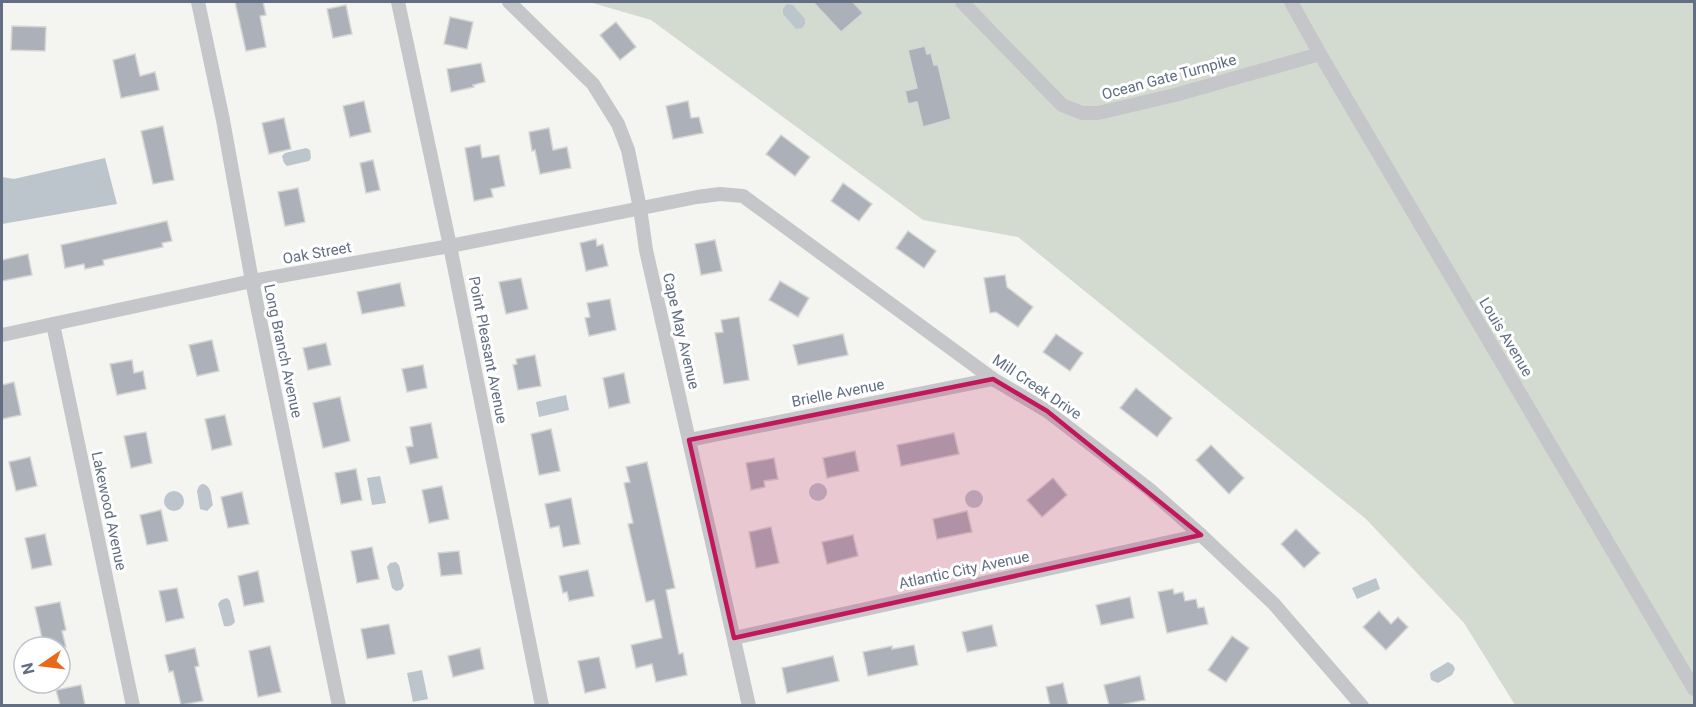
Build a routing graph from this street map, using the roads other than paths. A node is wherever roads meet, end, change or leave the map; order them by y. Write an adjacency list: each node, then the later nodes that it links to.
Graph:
1 (198, 2): 9 (street, Long Branch Avenue)
2 (398, 2): 8 (street, Point Pleasant Avenue)
3 (509, 2): 7 (street, Cape May Avenue)
4 (962, 2): 6 (street, Ocean Gate Turnpike)
5 (1291, 2): 6 (street, Louis Avenue)
6 (1320, 54): 16 (street, Louis Avenue)
7 (640, 208): 8 (street, Oak Street); 12 (street, Mill Creek Drive); 13 (street, Cape May Avenue)
8 (450, 246): 9 (street, Oak Street); 19 (street, Point Pleasant Avenue)
9 (252, 281): 10 (street, Oak Street); 18 (street, Long Branch Avenue)
10 (53, 324): 11 (street, Oak Street); 17 (street, Lakewood Avenue)
11 (2, 335)
12 (993, 379): 13 (street, Brielle Avenue); 14 (street, Mill Creek Drive)
13 (689, 440): 15 (street, Cape May Avenue)
14 (1201, 535): 15 (street, Atlantic City Avenue); 21 (street, Mill Creek Drive)
15 (734, 638): 20 (street, Cape May Avenue)
16 (1695, 689)
17 (133, 705)
18 (339, 705)
19 (542, 705)
20 (749, 705)
21 (1362, 705)

